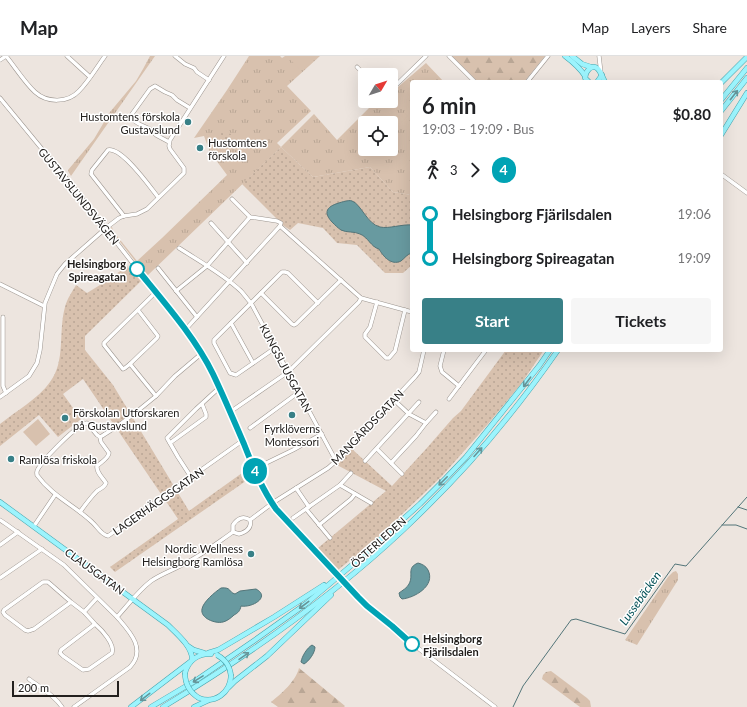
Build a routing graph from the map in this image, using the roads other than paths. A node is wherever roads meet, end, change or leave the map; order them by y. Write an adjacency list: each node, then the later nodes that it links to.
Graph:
1 (6, 56): 13 (street); 17 (street)
2 (67, 56): 17 (street)
3 (105, 56): 17 (street)
4 (175, 56): 19 (street)
5 (224, 56): 19 (street)
6 (426, 56): 26 (street)
7 (449, 56): 20 (street)
8 (548, 56): 21 (street)
9 (565, 56): 22 (main road)
10 (572, 56): 14 (main road)
11 (599, 56): 14 (street); 16 (street)
12 (747, 57): 25 (main road)
13 (0, 60)
14 (592, 67): 16 (main road); 22 (main road)
15 (747, 68): 29 (main road)
16 (601, 74): 23 (main road); 24 (main road)
17 (90, 77)
18 (747, 78): 31 (main road, one-way to 18)
19 (209, 80): 30 (street)
20 (473, 80)
21 (529, 80)
22 (585, 80)
23 (598, 80)
24 (604, 80)
25 (723, 81)
26 (398, 83)
27 (747, 93): 32 (main road)
28 (0, 98): 42 (street, GUSTAVSLUNDSVÄGEN)
29 (723, 98)
30 (190, 108): 33 (street); 33 (street)
31 (723, 108)
32 (723, 132)
33 (169, 142): 36 (street)
34 (723, 175): 35 (street)
35 (747, 193)
36 (158, 198): 38 (street); 38 (street)
37 (232, 199): 39 (street)
38 (124, 216): 42 (street)
39 (250, 217): 41 (street); 43 (street)
40 (211, 223): 43 (street)
41 (281, 224): 45 (street); 48 (street)
42 (106, 228): 52 (street, GUSTAVSLUNDSVÄGEN); 58 (street)
43 (228, 242): 45 (street); 46 (street)
44 (179, 248): 46 (street, KUNGSLJUSGATAN)
45 (247, 263): 49 (street)
46 (207, 266): 49 (street, KUNGSLJUSGATAN); 51 (street)
47 (158, 268): 51 (street)
48 (341, 280): 54 (street); 57 (street)
49 (230, 282): 55 (street, KUNGSLJUSGATAN); 63 (street)
50 (0, 284): 58 (street)
51 (176, 291): 63 (street)
52 (156, 292): 59 (street); 65 (street, GUSTAVSLUNDSVÄGEN)
53 (261, 293): 55 (street); 57 (street); 57 (street)
54 (361, 298): 56 (street); 75 (street)
55 (251, 302): 64 (street); 66 (street, KUNGSLJUSGATAN)
56 (377, 302): 60 (street); 60 (street)
57 (318, 303)
58 (44, 306): 79 (street)
59 (138, 310): 74 (street); 74 (street)
60 (405, 310): 61 (street)
61 (410, 311)
62 (3, 317): 79 (street)
63 (197, 317): 65 (street)
64 (231, 323): 73 (street); 73 (street)
65 (185, 330): 72 (street, GUSTAVSLUNDSVÄGEN)
66 (275, 348): 73 (street); 75 (street, KUNGSLJUSGATAN)
67 (423, 352): 83 (street, MANGÅRDSGATAN)
68 (444, 352): 76 (street)
69 (484, 352): 76 (street)
70 (549, 352): 122 (main road, ÖSTERLEDEN, one-way to 122)
71 (557, 352): 124 (main road, ÖSTERLEDEN, one-way to 71)
72 (201, 354): 77 (street, GUSTAVSLUNDSVÄGEN); 80 (street)
73 (253, 363)
74 (130, 364): 80 (street)
75 (288, 372): 78 (street, KUNGSLJUSGATAN); 86 (street)
76 (459, 386): 82 (street)
77 (219, 388): 85 (street); 86 (street, GUSTAVSLUNDSVÄGEN)
78 (299, 392): 90 (street); 91 (street, KUNGSLJUSGATAN)
79 (6, 393): 81 (street)
80 (156, 396): 92 (street)
81 (0, 397)
82 (449, 399)
83 (394, 400): 88 (street); 96 (street, MANGÅRDSGATAN)
84 (419, 402): 88 (street)
85 (202, 404): 94 (street); 94 (street)
86 (230, 412): 93 (street, GUSTAVSLUNDSVÄGEN)
87 (436, 412): 89 (street)
88 (409, 414): 89 (street); 95 (street)
89 (426, 423): 98 (street)
90 (250, 428)
91 (322, 434): 96 (street, KUNGSLJUSGATAN); 99 (street)
92 (100, 436): 106 (street, LAGERHÄGGSGATAN); 111 (street)
93 (242, 441): 102 (street, LAGERHÄGGSGATAN); 108 (street, GUSTAVSLUNDSVÄGEN)
94 (170, 443): 102 (street)
95 (377, 449): 97 (street); 98 (street)
96 (336, 461): 104 (street, MANGÅRDSGATAN)
97 (365, 461)
98 (391, 463): 101 (street)
99 (260, 466)
100 (351, 473): 103 (street)
101 (402, 474)
102 (192, 477): 111 (street, LAGERHÄGGSGATAN)
103 (340, 485): 105 (street); 110 (street)
104 (296, 488): 108 (street, MANGÅRDSGATAN); 110 (street)
105 (355, 494): 109 (street); 115 (street)
106 (56, 495): 111 (street, LAGERHÄGGSGATAN); 116 (street)
107 (0, 502): 116 (main road, CLAUSGATAN)
108 (272, 503): 114 (street, MANGÅRDSGATAN)
109 (371, 503)
110 (307, 508): 112 (street); 115 (street)
111 (80, 512)
112 (293, 518)
113 (0, 520): 117 (street)
114 (250, 520): 118 (street); 118 (street)
115 (319, 525): 119 (street)
116 (34, 526): 126 (main road, CLAUSGATAN)
117 (18, 532): 120 (street); 121 (street)
118 (233, 532): 126 (street)
119 (330, 538)
120 (0, 545)
121 (42, 549): 123 (street); 125 (street)
122 (339, 575): 133 (main road); 141 (main road, ÖSTERLEDEN, one-way to 141)
123 (0, 578)
124 (347, 579): 136 (main road); 142 (main road, ÖSTERLEDEN, one-way to 124)
125 (97, 598): 128 (street); 129 (street)
126 (133, 599): 129 (street); 132 (main road, CLAUSGATAN)
127 (71, 602): 127 (street); 128 (street)
128 (84, 612): 130 (street)
129 (117, 617): 139 (street)
130 (95, 624): 130 (street)
131 (396, 630): 144 (street)
132 (187, 645): 133 (main road, CLAUSGATAN); 134 (main road, CLAUSGATAN)
133 (207, 654): 134 (main road); 136 (main road, bridge)
134 (191, 661): 137 (main road, bridge); 140 (main road, one-way to 140)
135 (29, 679): 138 (street)
136 (228, 687): 137 (main road)
137 (210, 700): 143 (main road)
138 (62, 707)
139 (74, 707)
140 (131, 707)
141 (151, 707)
142 (164, 707)
143 (194, 707)
144 (495, 707)

